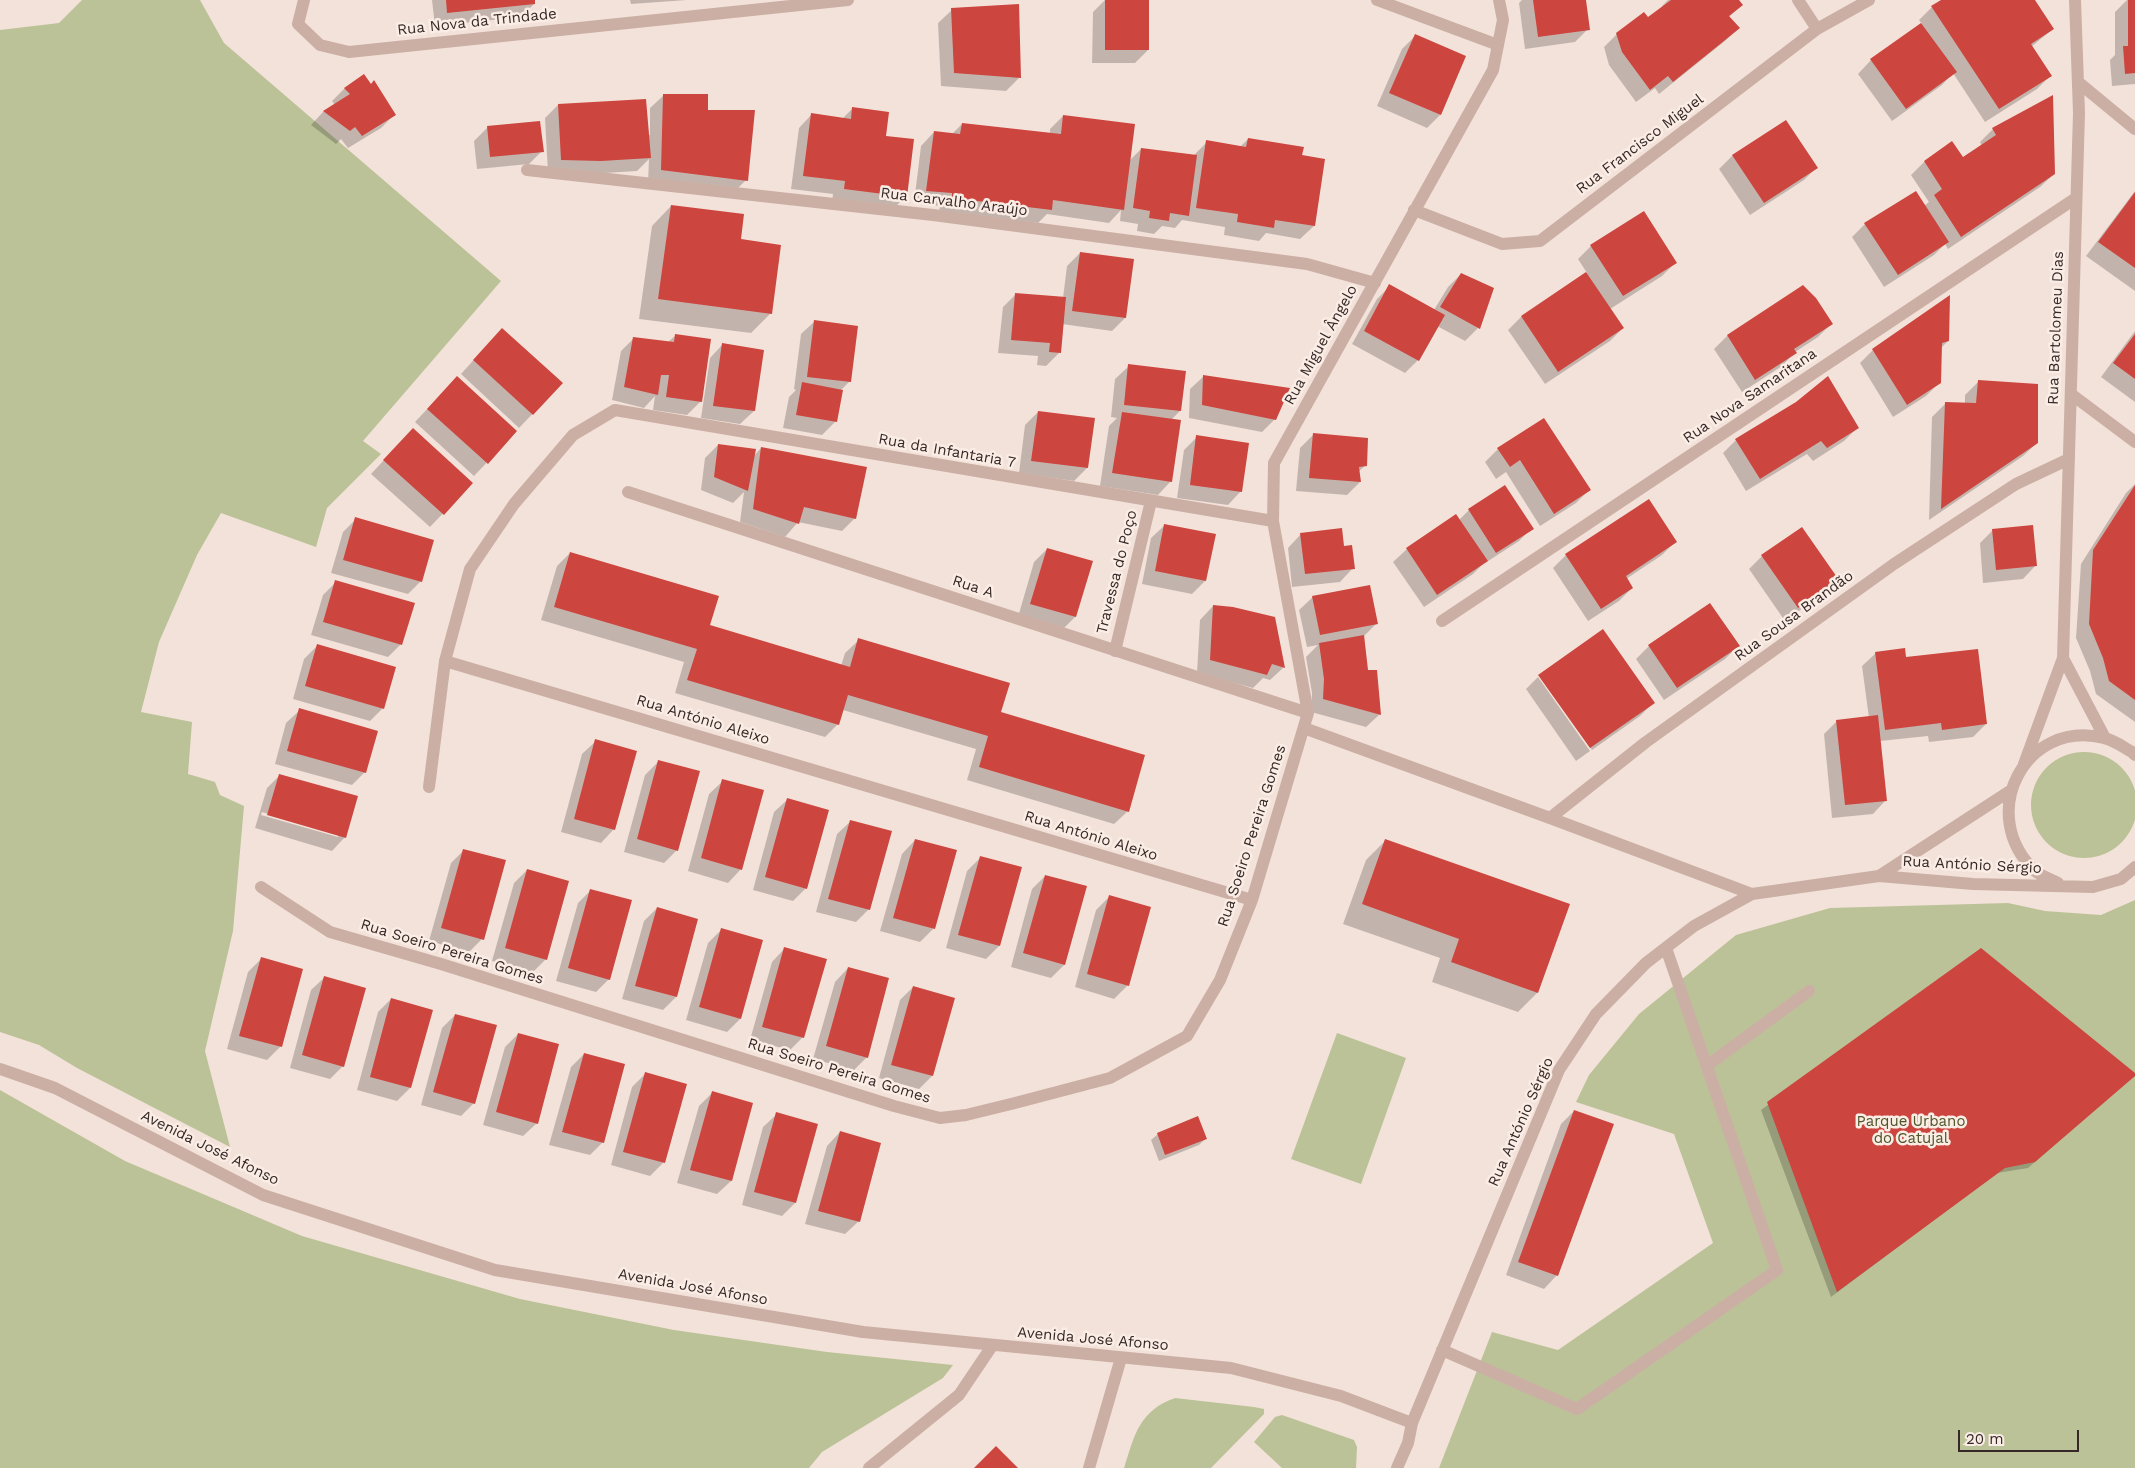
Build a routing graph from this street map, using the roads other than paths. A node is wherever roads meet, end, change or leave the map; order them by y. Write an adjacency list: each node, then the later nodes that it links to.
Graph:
1 (304, 0): 2 (street, Rua Nova da Trindade)
2 (848, 0)
3 (1377, 0): 9 (street)
4 (1499, 0): 9 (street, Rua Miguel Ângelo)
5 (1798, 0): 8 (street)
6 (1869, 0): 8 (street, Rua Francisco Miguel)
7 (2075, 0): 10 (street, Rua Bartolomeu Dias)
8 (1817, 29): 14 (street, Rua Francisco Miguel)
9 (1498, 45): 14 (street, Rua Miguel Ângelo)
10 (2078, 82): 11 (street); 13 (street, Rua Bartolomeu Dias)
11 (2135, 129)
12 (527, 170): 15 (street, Rua Carvalho Araújo)
13 (2076, 198): 16 (street, Rua Bartolomeu Dias); 22 (street, Rua Nova Samaritana)
14 (1414, 210): 15 (street, Rua Miguel Ângelo)
15 (1374, 283): 21 (street, Rua Miguel Ângelo)
16 (2071, 394): 17 (street); 18 (street, Rua Bartolomeu Dias)
17 (2135, 442)
18 (2069, 459): 24 (street, Rua Bartolomeu Dias); 33 (street, Rua Sousa Brandão)
19 (628, 492): 23 (street, Rua A)
20 (1151, 501): 21 (street, Rua da Infantaria 7); 23 (street, Travessa do Poço); 25 (street, Rua da Infantaria 7)
21 (1273, 521): 26 (street, Rua Miguel Ângelo)
22 (1442, 621)
23 (1115, 651): 26 (street, Rua A)
24 (2063, 658): 28 (street, Rua Bartolomeu Dias); 30 (street, Rua Bartolomeu Dias)
25 (445, 661): 31 (street); 41 (street, Rua António Aleixo)
26 (1308, 713): 27 (street, Rua Miguel Ângelo)
27 (1304, 728): 33 (street); 41 (street, Rua Soeiro Pereira Gomes)
28 (2105, 738): 29 (street); 30 (street)
29 (2135, 755)
30 (2024, 764): 32 (street)
31 (429, 787)
32 (2010, 791): 35 (street, Rua António Sérgio); 38 (street)
33 (1550, 818): 40 (street)
34 (2135, 867): 37 (street)
35 (1879, 876): 38 (street, Rua António Sérgio); 40 (street, Rua António Sérgio)
36 (2135, 877): 37 (street)
37 (2121, 879): 38 (street, Rua António Sérgio)
38 (2063, 886)
39 (261, 887): 41 (street, Rua Soeiro Pereira Gomes)
40 (1752, 894): 42 (street, Rua António Sérgio)
41 (1252, 900)
42 (1666, 948): 44 (street); 47 (street, Rua António Sérgio)
43 (1809, 991): 44 (street)
44 (1708, 1065): 47 (street)
45 (0, 1069): 46 (street, Avenida José Afonso)
46 (992, 1346): 48 (street, Avenida José Afonso); 50 (street)
47 (1442, 1350): 49 (street, Rua António Sérgio)
48 (1121, 1358): 49 (street, Avenida José Afonso); 51 (street)
49 (1412, 1423): 52 (street, Rua António Sérgio)
50 (869, 1468)
51 (1089, 1468)
52 (1397, 1468)

